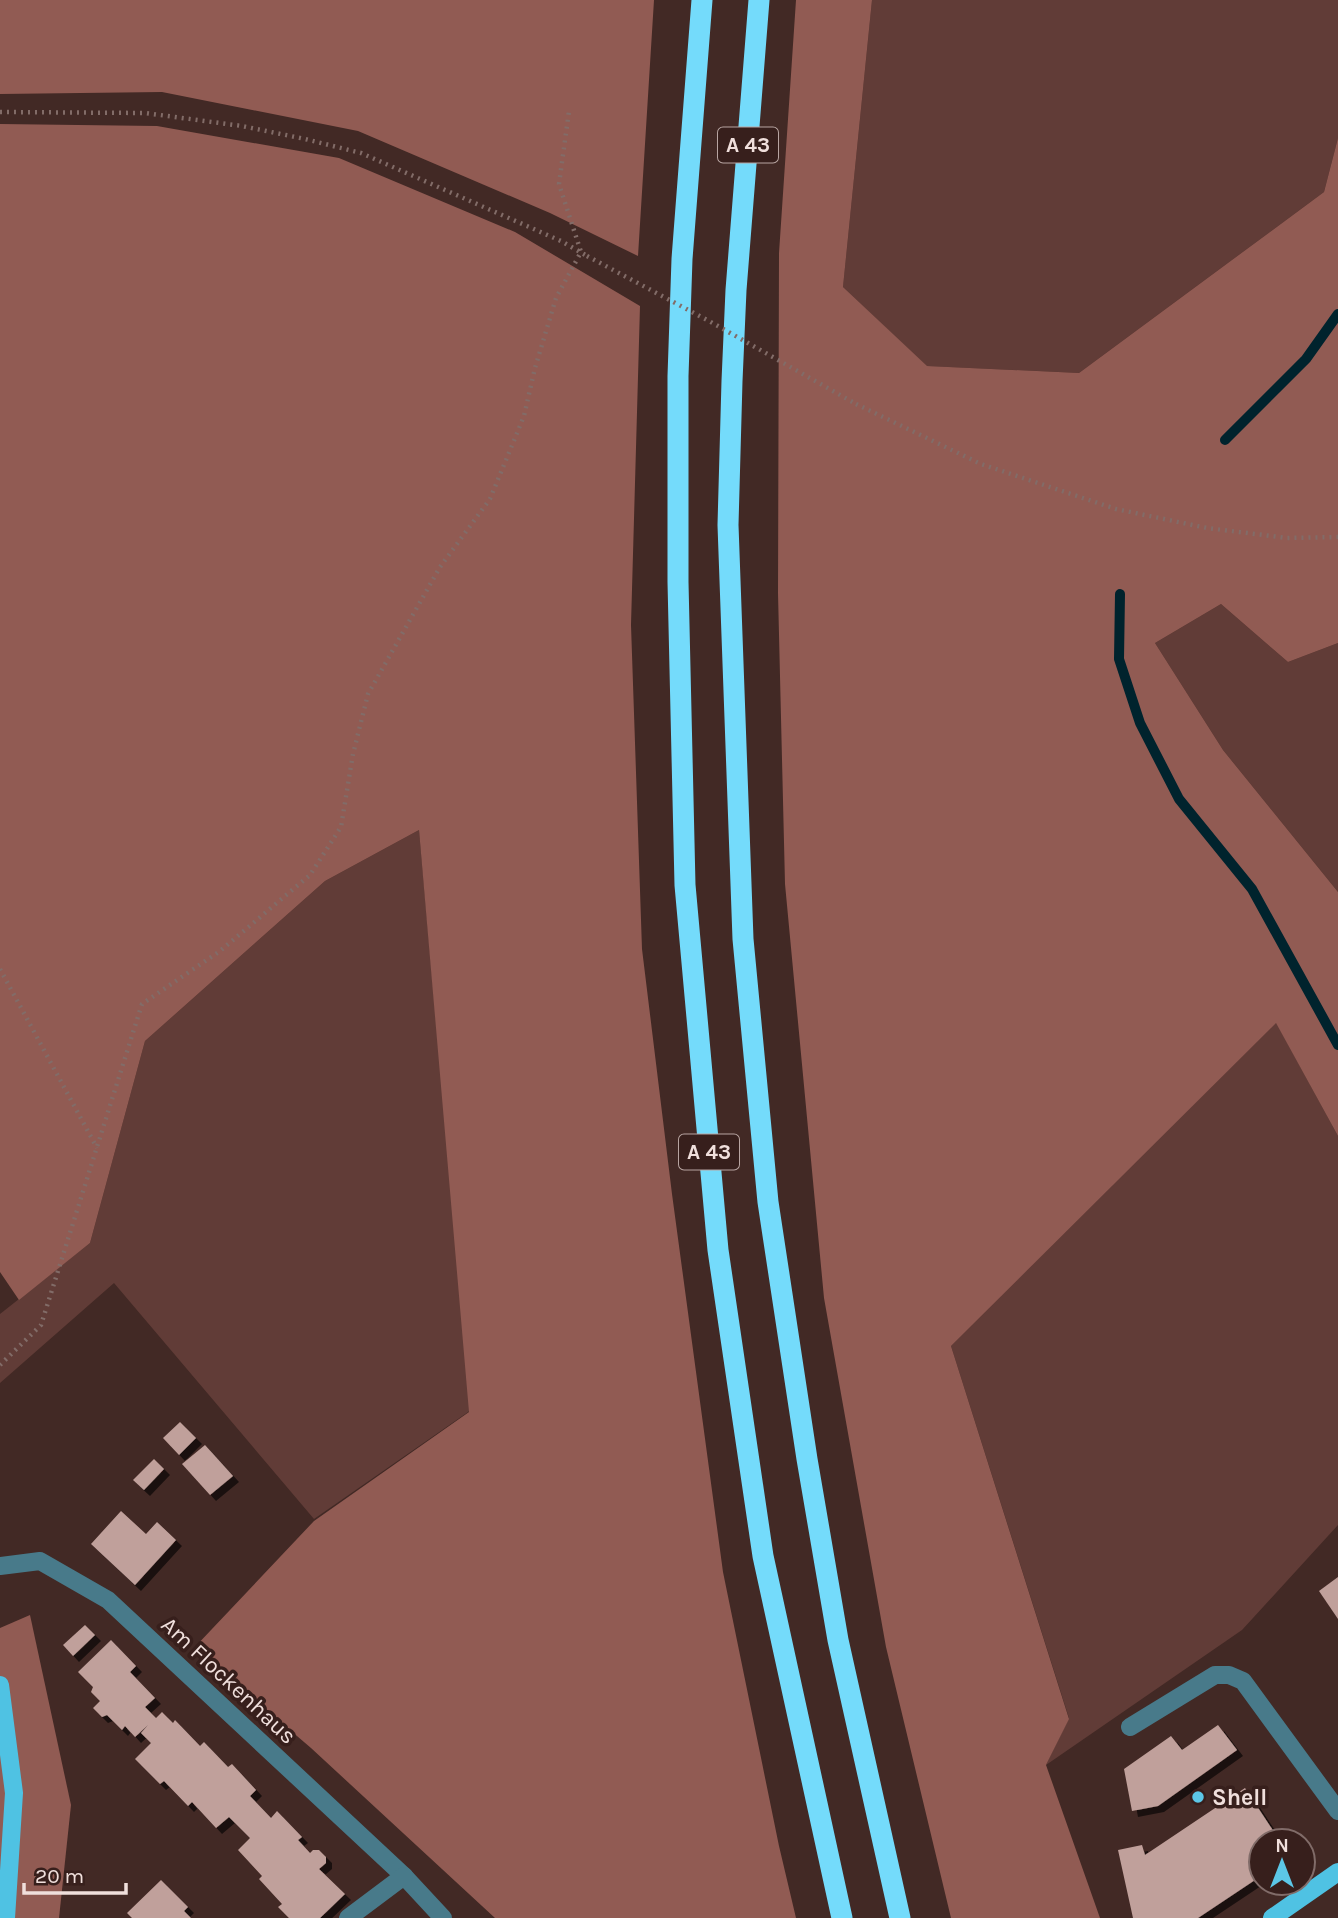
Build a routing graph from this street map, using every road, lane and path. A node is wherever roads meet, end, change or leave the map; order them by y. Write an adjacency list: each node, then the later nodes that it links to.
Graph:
1 (702, 0): 19 (highway, A 43)
2 (759, 0): 20 (highway, A 43)
3 (0, 111): 5 (path)
4 (569, 111): 5 (path)
5 (581, 252): 6 (path, bridge); 8 (path)
6 (1338, 537)
7 (0, 969): 8 (path)
8 (98, 1149): 9 (path)
9 (0, 1365)
10 (0, 1566): 15 (street, Am Flockenhaus)
11 (0, 1685): 16 (main road)
12 (1130, 1727): 13 (street)
13 (1338, 1811)
14 (1338, 1872): 21 (main road)
15 (404, 1876): 17 (street); 18 (street, Am Flockenhaus)
16 (6, 1918)
17 (348, 1918)
18 (443, 1918)
19 (842, 1918)
20 (900, 1918)
21 (1272, 1918)

